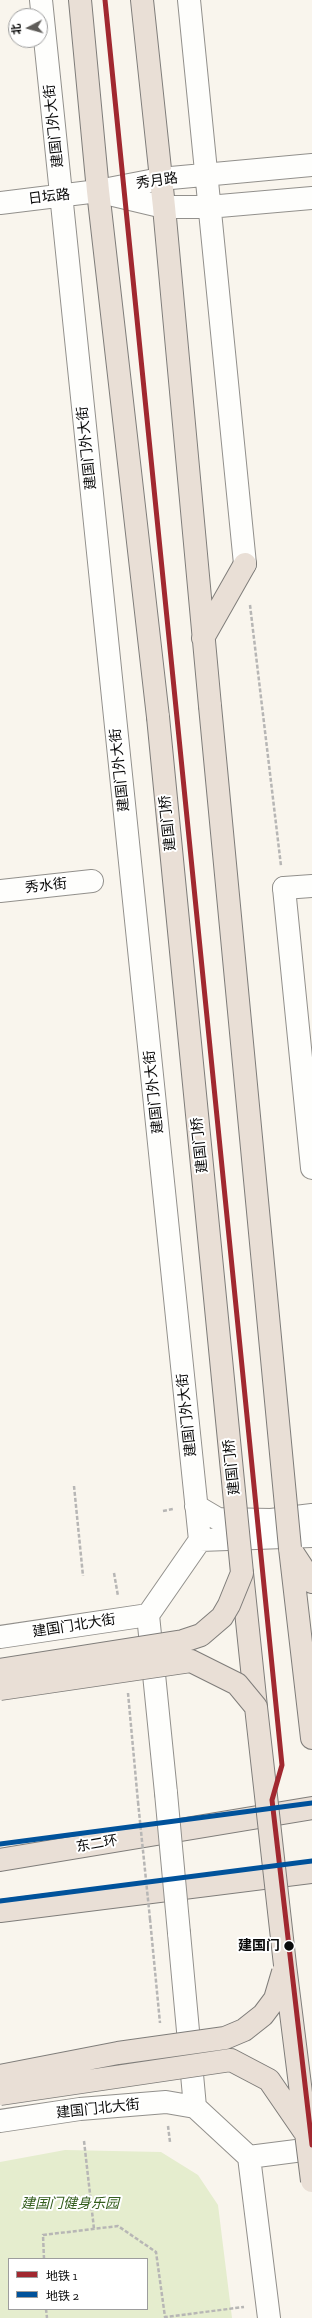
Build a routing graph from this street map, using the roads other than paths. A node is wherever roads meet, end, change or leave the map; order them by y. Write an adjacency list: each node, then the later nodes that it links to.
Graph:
1 (41, 0): 9 (street, 建国门外大街)
2 (80, 0): 8 (highway)
3 (142, 0): 7 (highway)
4 (189, 0): 6 (street)
5 (312, 165): 6 (street, 秀月路)
6 (206, 175): 7 (street, 秀月路); 13 (street)
7 (160, 179): 8 (street, 秀月路); 12 (highway)
8 (98, 192): 9 (street, 日坛路); 12 (street, 秀月路); 25 (highway, 建国门桥, bridge)
9 (61, 196): 11 (street, 日坛路); 20 (street, 建国门外大街)
10 (312, 198): 13 (street, 秀月路)
11 (0, 203)
12 (164, 207): 13 (street, 秀月路); 15 (highway)
13 (208, 207): 14 (street)
14 (245, 564): 15 (highway)
15 (203, 638): 24 (highway, bridge)
16 (92, 881): 18 (street, 秀水街)
17 (312, 886): 19 (street)
18 (0, 892)
19 (312, 1168)
20 (196, 1506): 21 (street); 23 (street, 建国门外大街)
21 (312, 1515)
22 (312, 1536): 23 (street)
23 (200, 1540): 27 (street)
24 (290, 1548): 26 (highway); 32 (highway)
25 (242, 1573): 29 (highway, bridge); 31 (highway, 建国门桥, bridge)
26 (312, 1582)
27 (148, 1615): 28 (street, 建国门北大街); 40 (street, bridge)
28 (0, 1637)
29 (0, 1670)
30 (0, 1689): 31 (highway, bridge)
31 (256, 1707): 37 (highway, bridge)
32 (311, 1726)
33 (312, 1808): 34 (highway, 东二环)
34 (0, 1860)
35 (312, 1872): 36 (highway)
36 (0, 1911)
37 (285, 1965): 38 (highway, bridge); 42 (highway, bridge)
38 (0, 2076)
39 (0, 2094): 42 (highway, bridge)
40 (195, 2108): 41 (street, 建国门北大街); 43 (street)
41 (0, 2121)
42 (309, 2141): 43 (street); 44 (highway, bridge)
43 (249, 2157): 45 (street)
44 (312, 2181)
45 (268, 2311)

